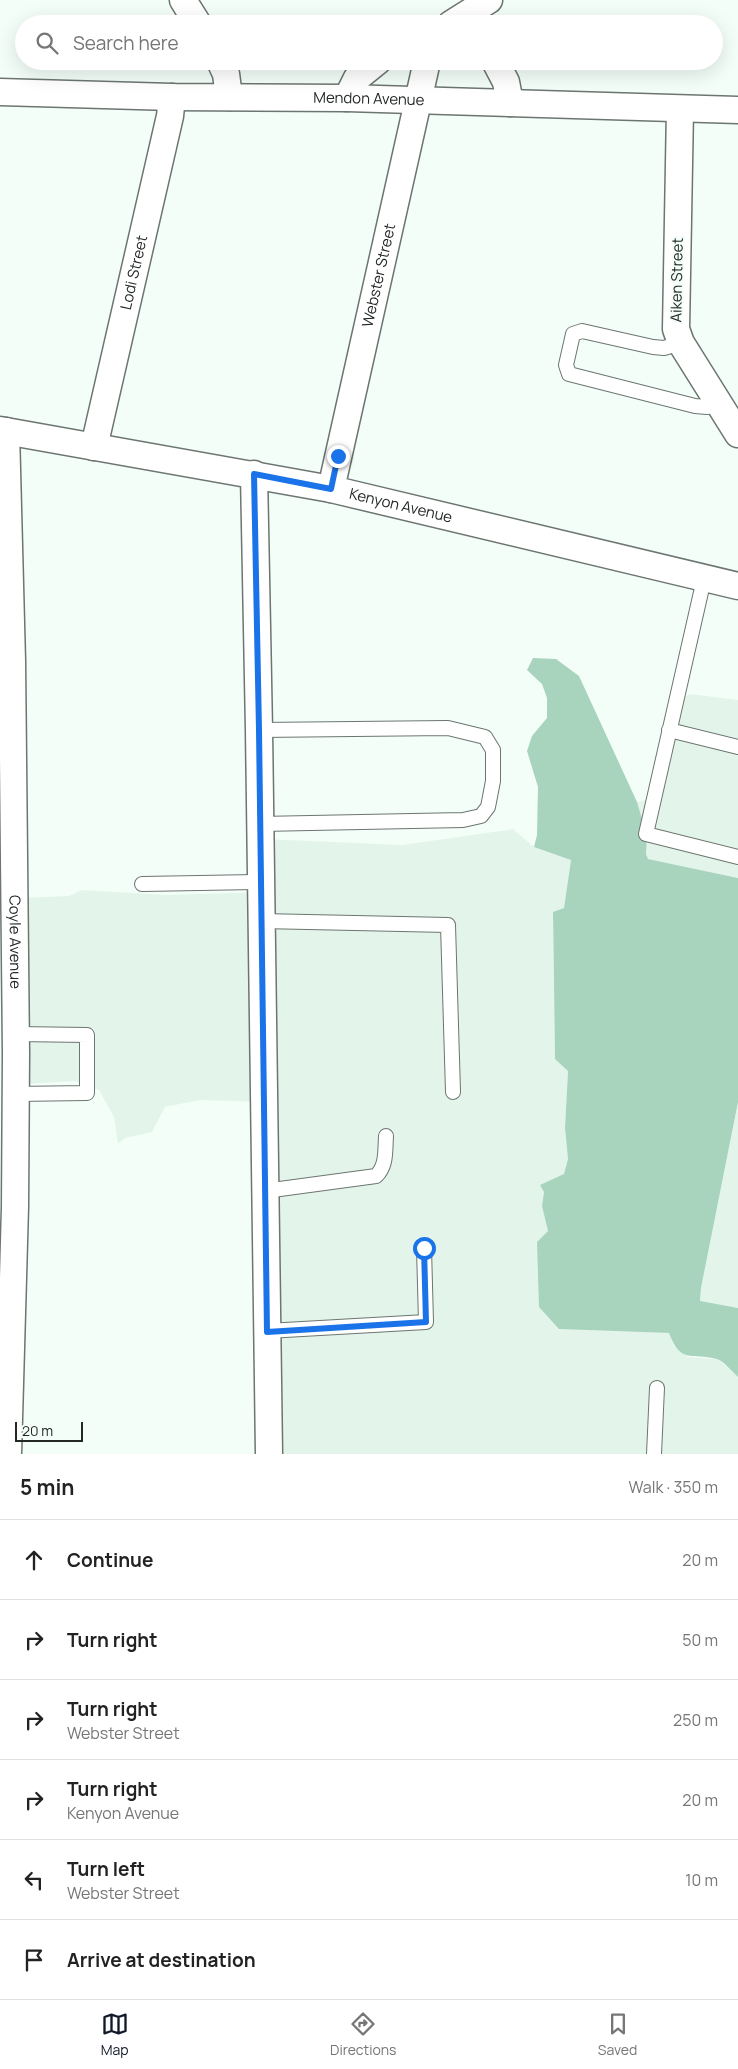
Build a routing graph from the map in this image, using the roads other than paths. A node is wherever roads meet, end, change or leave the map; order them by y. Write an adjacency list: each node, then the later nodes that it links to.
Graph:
1 (183, 0): 2 (street)
2 (192, 15)
3 (224, 70): 9 (street)
4 (367, 70): 10 (street)
5 (425, 70): 11 (street, Webster Street)
6 (500, 70): 12 (street)
7 (0, 92): 8 (street, Mendon Avenue)
8 (172, 97): 9 (street, Mendon Avenue); 19 (street, Lodi Street)
9 (229, 97): 10 (street, Mendon Avenue)
10 (347, 98): 11 (street, Mendon Avenue)
11 (418, 100): 12 (street, Mendon Avenue); 21 (street, Webster Street)
12 (510, 103): 13 (street, Mendon Avenue)
13 (680, 109): 14 (street, Mendon Avenue); 15 (street, Aiken Street)
14 (738, 110)
15 (680, 343): 16 (street, Aiken Street); 16 (lane)
16 (719, 404): 18 (street, Aiken Street)
17 (3, 431): 19 (street, Kenyon Avenue); 32 (street, Coyle Avenue)
18 (738, 434)
19 (94, 447): 20 (street, Kenyon Avenue)
20 (254, 474): 21 (street, Kenyon Avenue); 24 (street)
21 (331, 489): 22 (street, Kenyon Avenue)
22 (704, 579): 23 (street, Kenyon Avenue); 25 (lane)
23 (738, 586)
24 (259, 730): 27 (street); 27 (lane)
25 (669, 730): 26 (lane); 28 (lane)
26 (738, 747)
27 (260, 824): 29 (street)
28 (738, 857)
29 (261, 882): 30 (lane); 31 (street)
30 (142, 884)
31 (261, 921): 33 (lane); 36 (street)
32 (16, 1034): 34 (street, Coyle Avenue); 34 (lane)
33 (453, 1092)
34 (15, 1094): 37 (street, Coyle Avenue)
35 (386, 1136): 36 (lane)
36 (264, 1190): 39 (street)
37 (8, 1206): 41 (street, Coyle Avenue)
38 (424, 1248): 39 (lane)
39 (267, 1332): 42 (street)
40 (657, 1388): 43 (lane)
41 (8, 1454)
42 (269, 1454)
43 (654, 1454)

